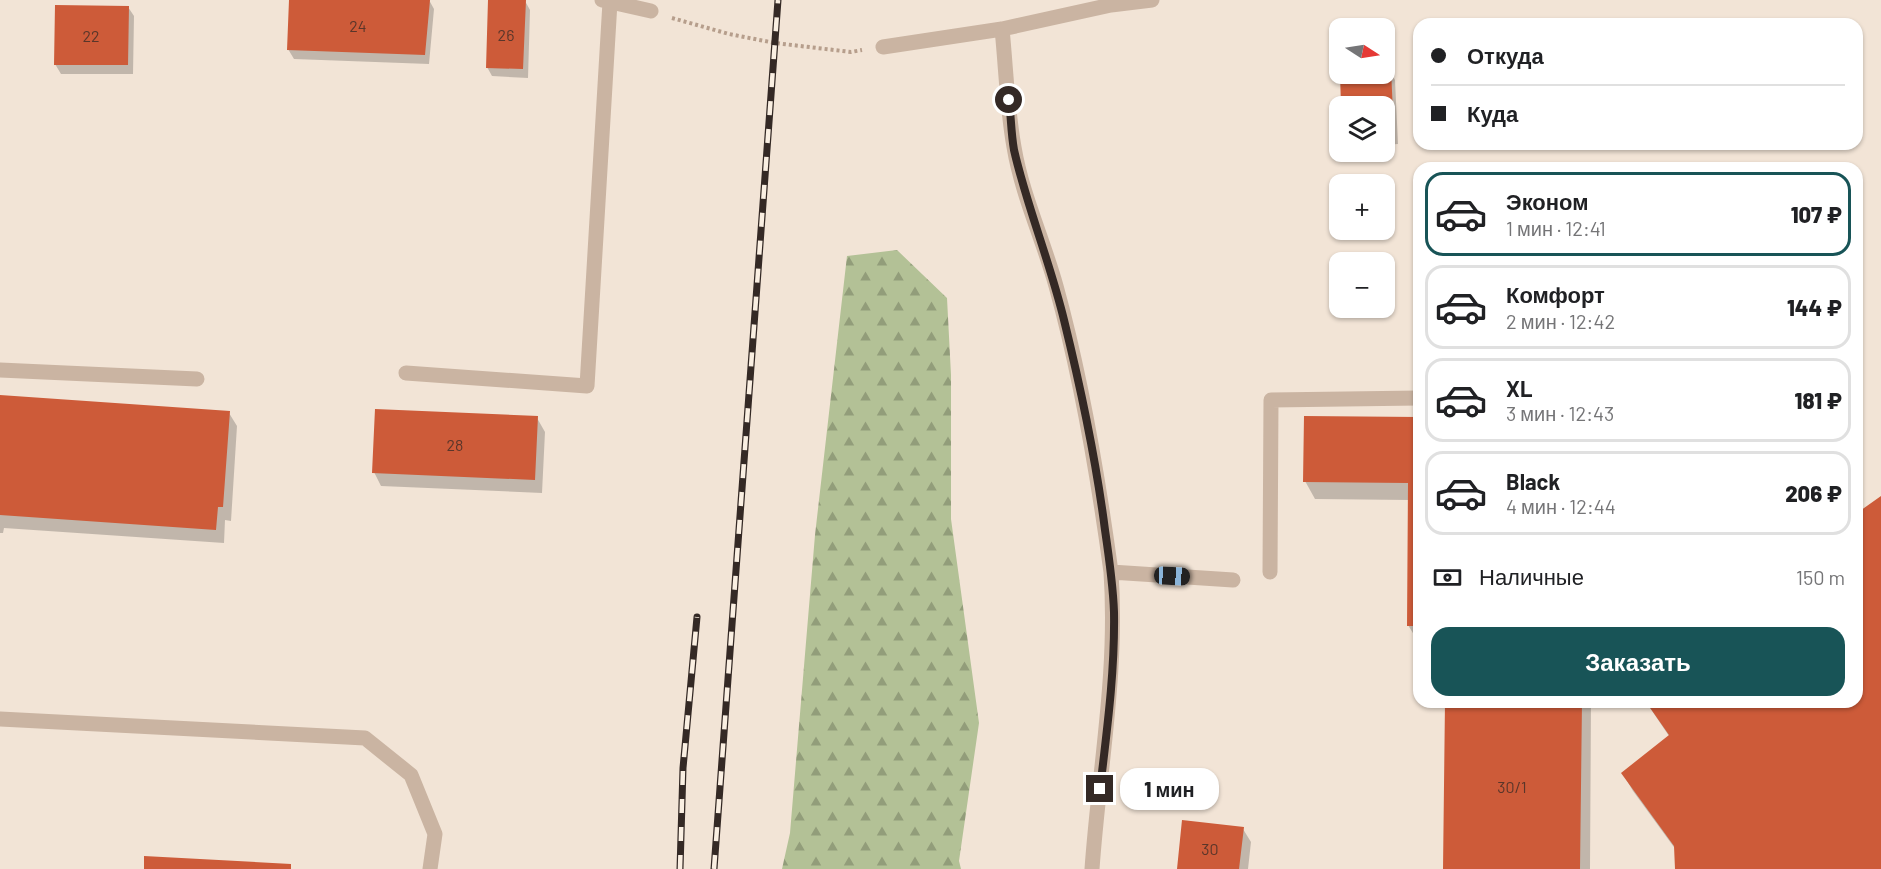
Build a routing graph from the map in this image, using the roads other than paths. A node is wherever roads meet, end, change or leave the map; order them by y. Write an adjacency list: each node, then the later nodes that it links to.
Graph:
1 (1152, 0): 4 (street)
2 (606, 1): 3 (street); 7 (street)
3 (651, 11)
4 (1002, 29): 5 (street); 10 (street)
5 (884, 47)
6 (0, 370): 8 (street)
7 (406, 373)
8 (197, 379)
9 (1413, 398): 11 (street)
10 (1111, 572): 12 (street); 15 (street)
11 (1270, 572)
12 (1233, 580)
13 (0, 719): 14 (street)
14 (429, 869)
15 (1092, 869)

